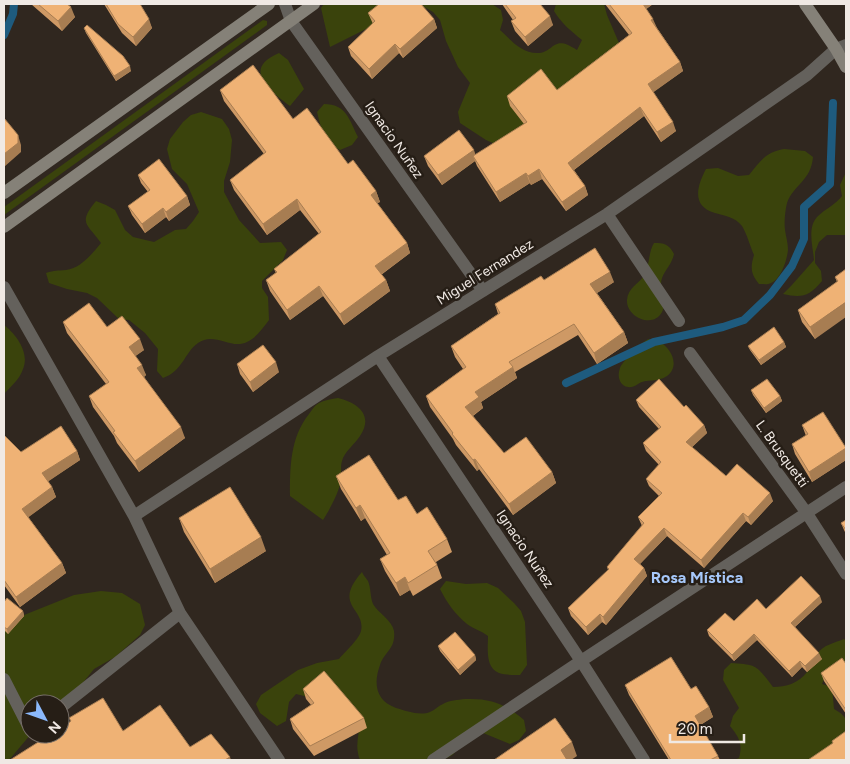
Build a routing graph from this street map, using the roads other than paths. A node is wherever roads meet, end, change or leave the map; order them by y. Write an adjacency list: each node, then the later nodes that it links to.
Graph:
1 (269, 4): 8 (street)
2 (285, 4): 5 (street, Ignacio Nuñez)
3 (314, 4): 5 (street)
4 (805, 4): 6 (street)
5 (291, 21): 10 (street); 12 (street, Ignacio Nuñez)
6 (841, 47): 7 (street); 9 (street, Miguel Fernandez)
7 (846, 67)
8 (4, 193)
9 (607, 214): 12 (street, Miguel Fernandez); 13 (street)
10 (4, 227)
11 (4, 287): 18 (street)
12 (483, 291): 15 (street, Miguel Fernandez)
13 (679, 320)
14 (690, 353): 17 (street, L. Brusquetti)
15 (378, 356): 18 (street, Miguel Fernandez); 21 (street, Ignacio Nuñez)
16 (846, 487): 17 (street)
17 (806, 512): 19 (street, L. Brusquetti); 21 (street)
18 (134, 516): 20 (street)
19 (846, 574)
20 (180, 614): 23 (street); 25 (street)
21 (581, 661): 26 (street); 27 (street, Ignacio Nuñez)
22 (4, 679): 24 (street)
23 (70, 700)
24 (20, 710)
25 (279, 760)
26 (433, 760)
27 (644, 760)

